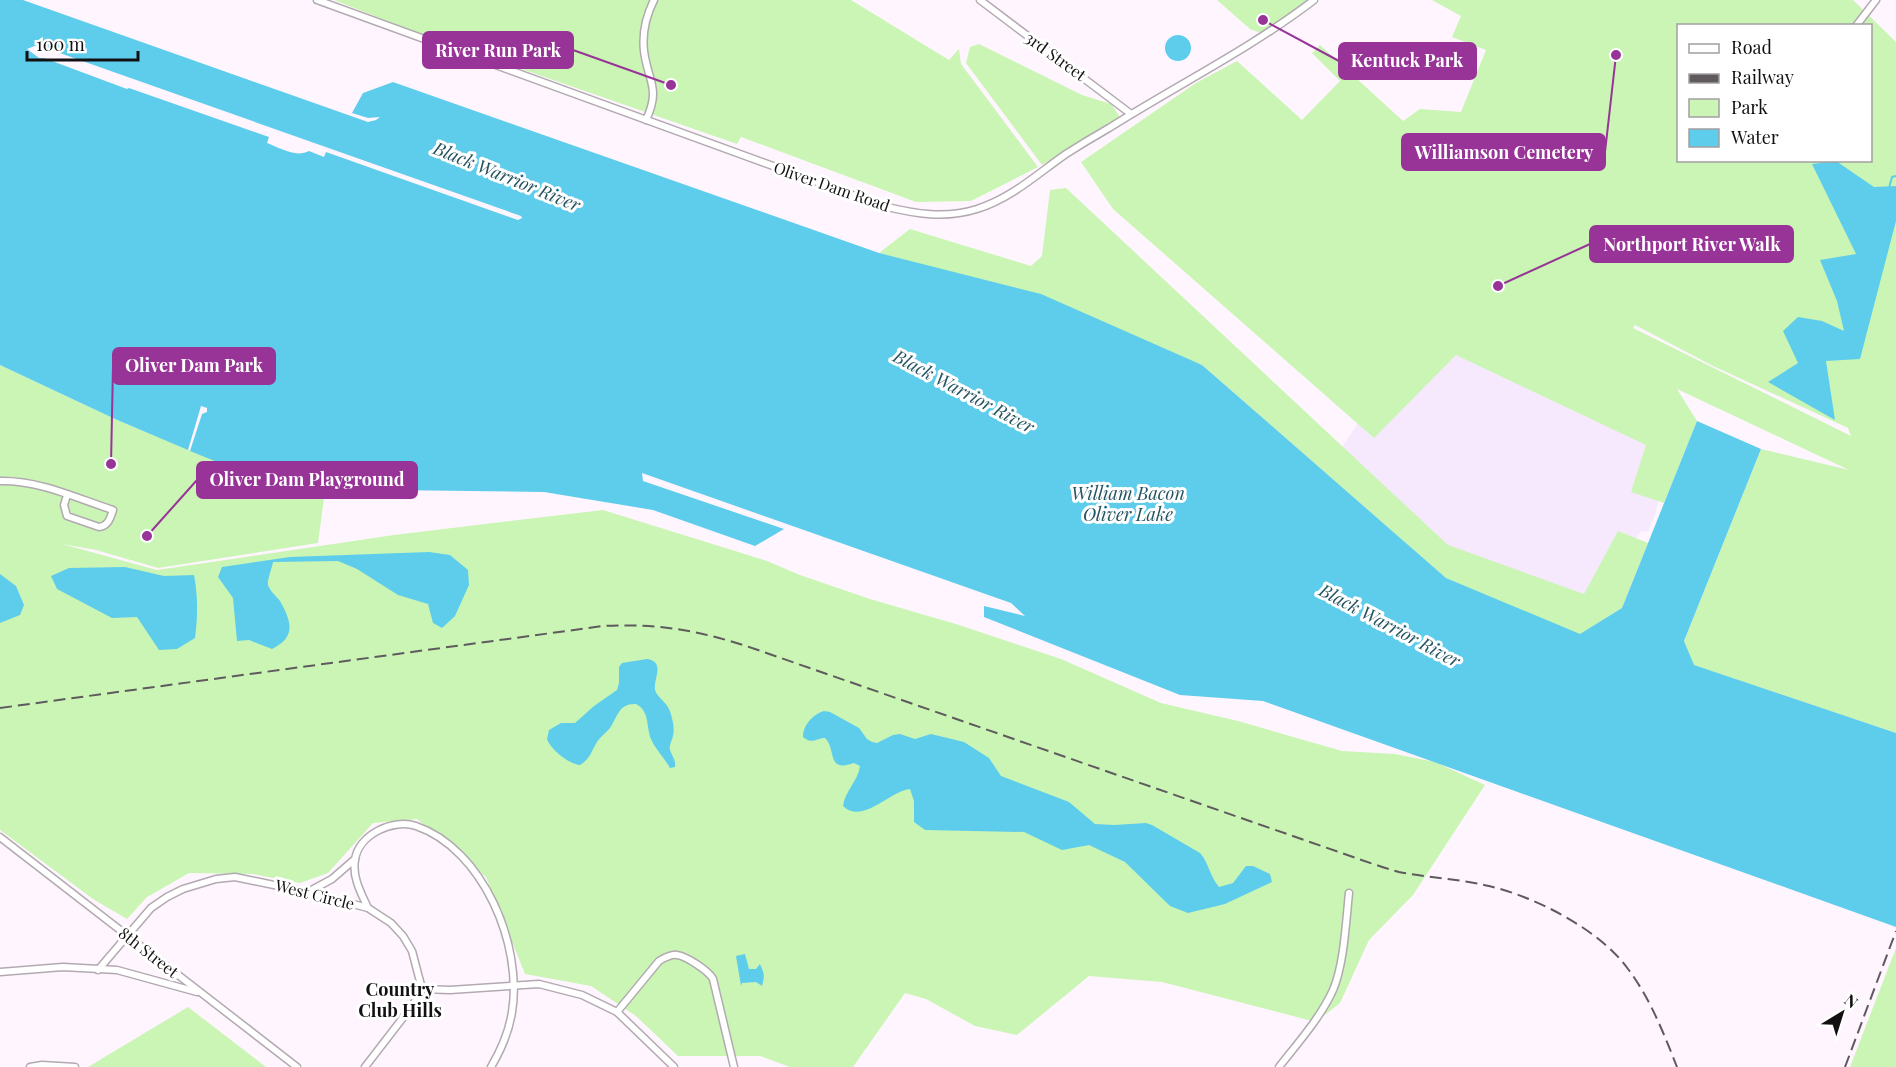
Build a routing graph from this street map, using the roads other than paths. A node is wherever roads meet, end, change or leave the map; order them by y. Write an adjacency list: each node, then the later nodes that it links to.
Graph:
1 (316, 0): 8 (street, Oliver Dam Road)
2 (654, 0): 8 (street)
3 (980, 0): 7 (street, 3rd Street)
4 (1314, 0): 7 (street, Oliver Dam Road)
5 (1876, 0): 6 (street)
6 (1858, 24)
7 (1131, 114): 8 (street, Oliver Dam Road)
8 (646, 120)
9 (0, 481): 10 (street)
10 (67, 495): 10 (street)
11 (0, 837): 16 (street, 8th Street)
12 (355, 859): 13 (street); 15 (street); 19 (street)
13 (308, 892): 15 (street, West Circle); 16 (street, West Circle)
14 (1349, 893): 30 (street)
15 (368, 908): 20 (street, West Circle)
16 (127, 935): 17 (street, West Circle); 21 (street, 8th Street)
17 (98, 970): 18 (street); 21 (street)
18 (0, 972)
19 (513, 985): 20 (street); 22 (street); 27 (street)
20 (422, 989): 26 (street)
21 (200, 992): 25 (street, 8th Street)
22 (617, 1012): 28 (street); 29 (street)
23 (30, 1067): 24 (street)
24 (75, 1067)
25 (297, 1067)
26 (365, 1067)
27 (491, 1067)
28 (674, 1067)
29 (734, 1067)
30 (1279, 1067)

